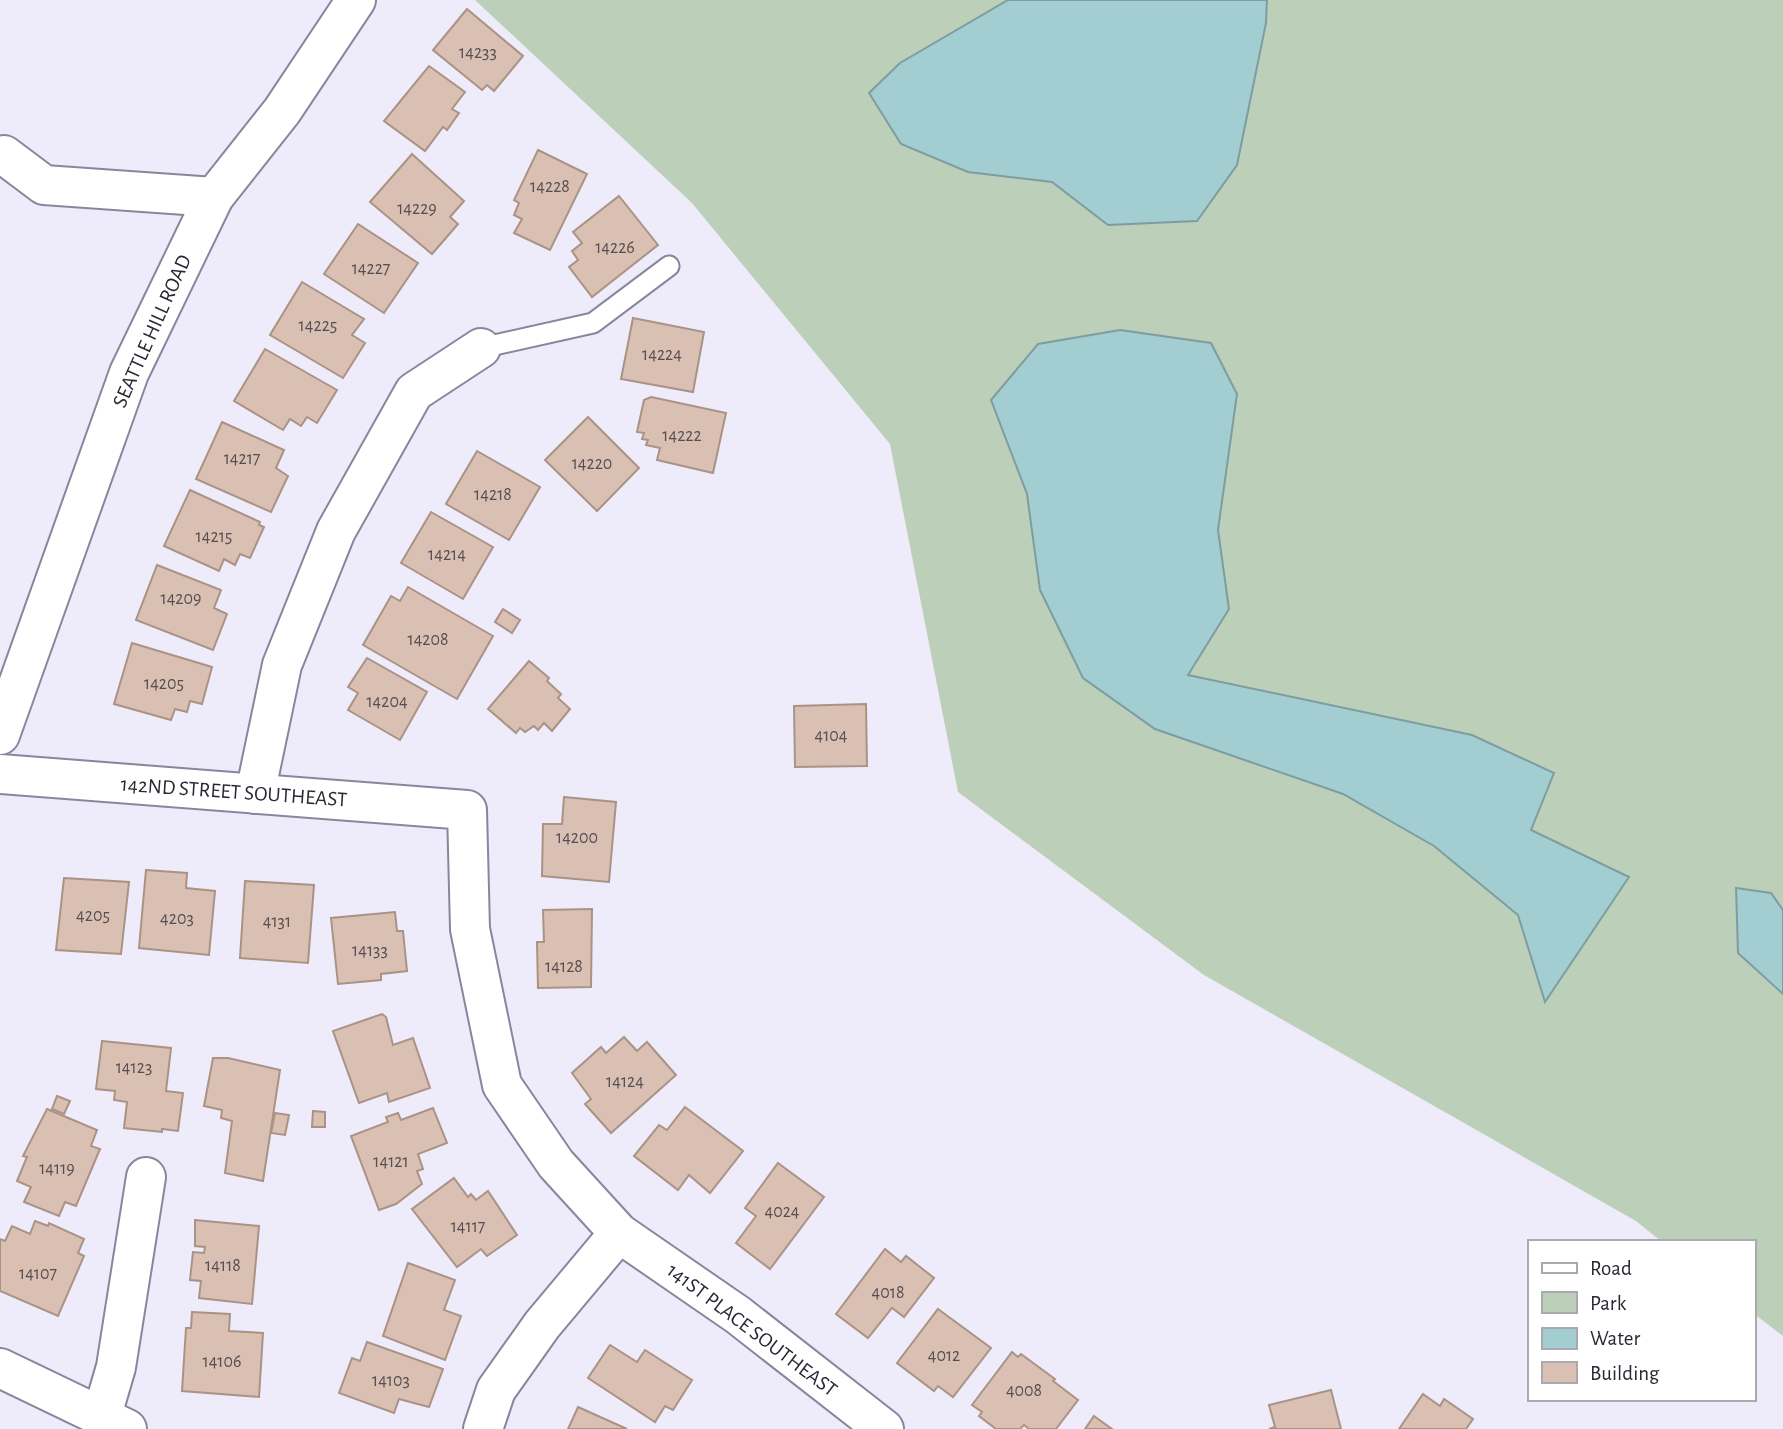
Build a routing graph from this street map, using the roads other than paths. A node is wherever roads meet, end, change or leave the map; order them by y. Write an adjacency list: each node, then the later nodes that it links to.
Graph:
1 (356, 0): 3 (street, SEATTLE HILL ROAD)
2 (4, 155): 3 (street)
3 (215, 197): 6 (street, SEATTLE HILL ROAD)
4 (669, 265): 5 (lane)
5 (481, 348): 8 (street)
6 (0, 735)
7 (0, 774): 8 (street, 142ND STREET SOUTHEAST)
8 (255, 794): 9 (street, 142ND STREET SOUTHEAST)
9 (467, 810): 11 (street, 141ST PLACE SOUTHEAST)
10 (146, 1177): 13 (street)
11 (619, 1233): 14 (street); 15 (street, 141ST PLACE SOUTHEAST)
12 (0, 1368): 13 (street)
13 (106, 1424)
14 (483, 1429)
15 (884, 1429)

